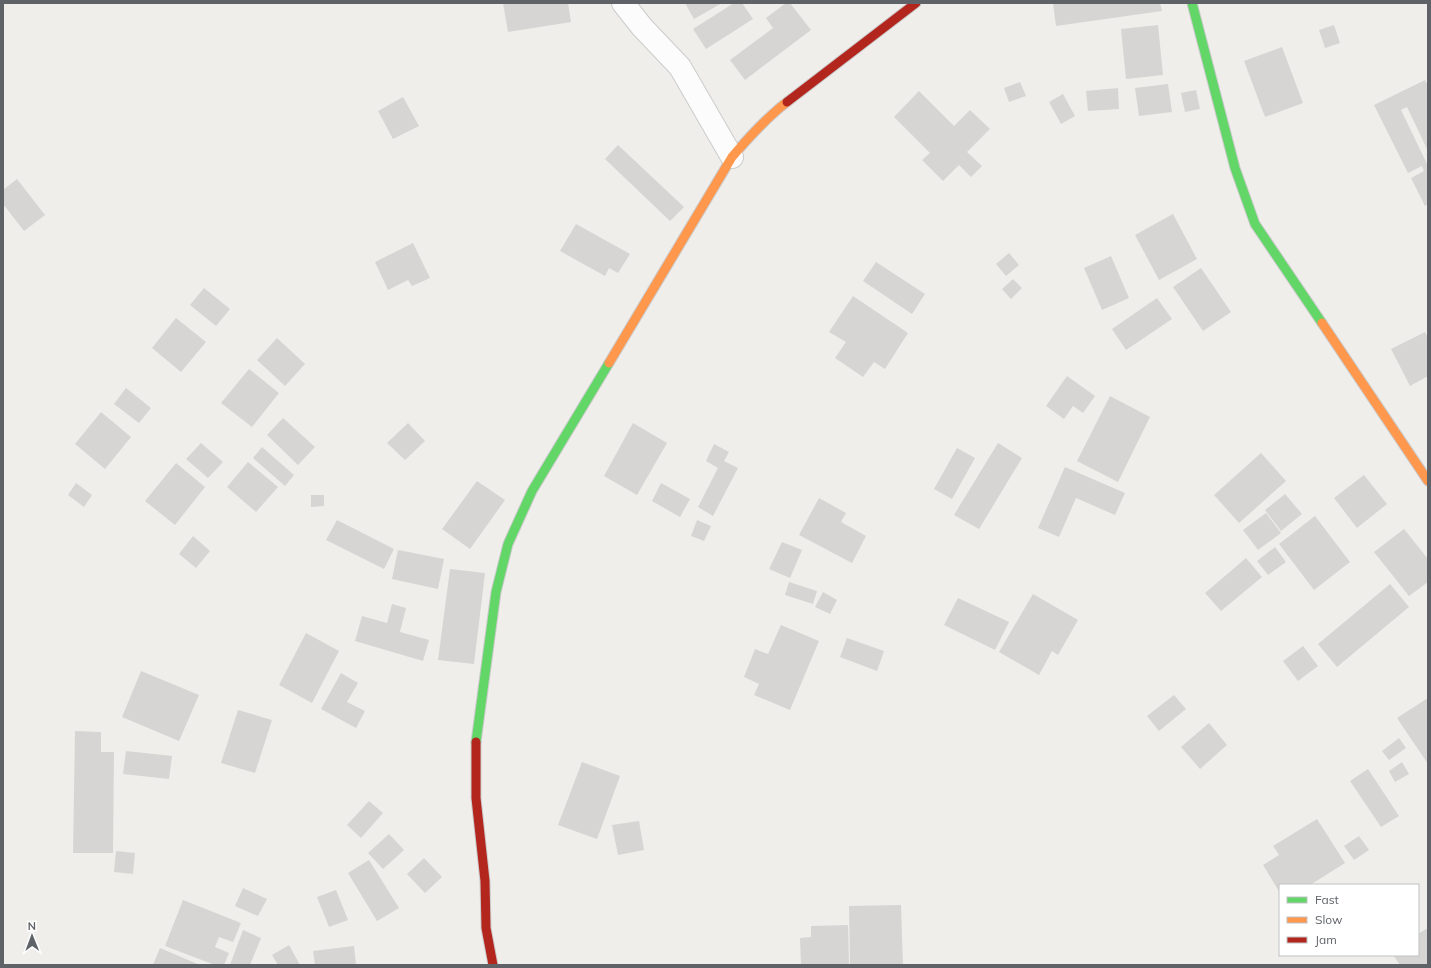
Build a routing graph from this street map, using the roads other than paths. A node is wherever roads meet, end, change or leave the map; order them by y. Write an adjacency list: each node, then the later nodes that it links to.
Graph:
1 (623, 3): 4 (street)
2 (916, 3): 4 (street)
3 (1192, 3): 5 (street)
4 (732, 157): 6 (street)
5 (1428, 481)
6 (493, 965)

